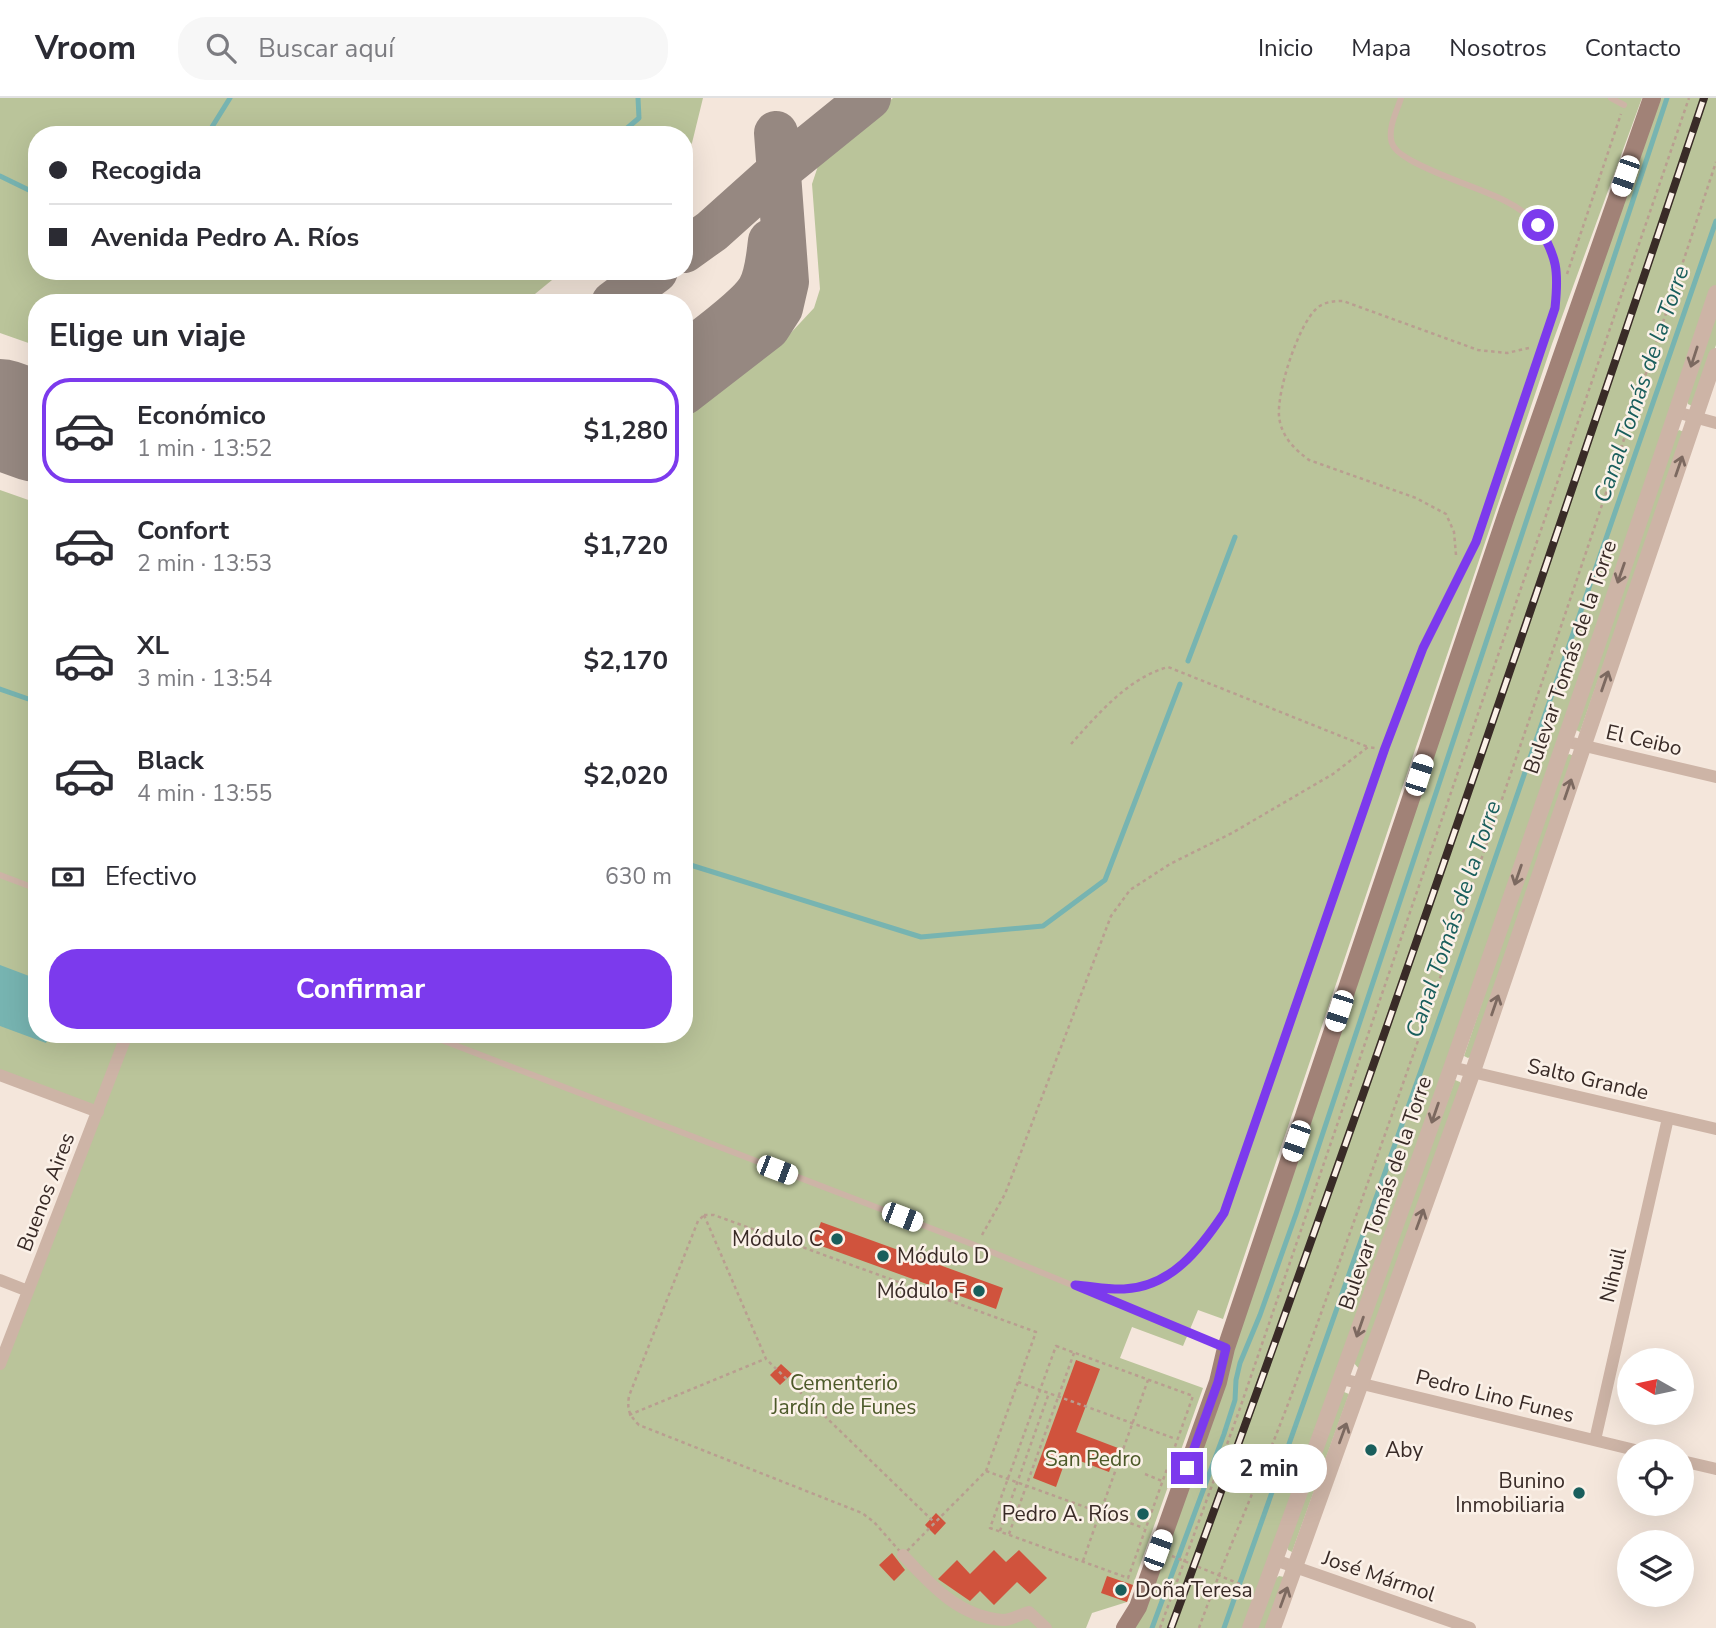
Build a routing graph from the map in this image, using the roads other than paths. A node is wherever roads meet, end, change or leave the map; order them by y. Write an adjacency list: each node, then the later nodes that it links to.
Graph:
1 (1401, 98): 24 (lane)
2 (1611, 98): 4 (lane)
3 (1652, 98): 26 (main road)
4 (1624, 105)
5 (1716, 293): 7 (street, Bulevar Tomás de la Torre, one-way to 7)
6 (1716, 356): 8 (street, Bulevar Tomás de la Torre)
7 (1676, 412): 8 (street); 10 (street, Bulevar Tomás de la Torre, one-way to 10)
8 (1696, 418): 9 (street); 11 (street, Bulevar Tomás de la Torre, one-way to 8)
9 (1716, 423)
10 (1564, 741): 11 (street, El Ceibo); 17 (street, Bulevar Tomás de la Torre, one-way to 17)
11 (1583, 746): 12 (street, El Ceibo); 18 (street, Bulevar Tomás de la Torre, one-way to 11)
12 (1716, 777)
13 (0, 875): 14 (lane)
14 (28, 886)
15 (124, 1043): 20 (street, Buenos Aires)
16 (449, 1043): 24 (lane)
17 (1451, 1067): 18 (street, Salto Grande); 28 (street, Bulevar Tomás de la Torre, one-way to 28)
18 (1473, 1071): 21 (street, Salto Grande); 29 (street, Bulevar Tomás de la Torre, one-way to 18)
19 (0, 1075): 20 (street)
20 (97, 1112): 25 (street, Buenos Aires)
21 (1668, 1118): 22 (street, Salto Grande); 30 (street, Nihuil)
22 (1716, 1129)
23 (0, 1280): 25 (street)
24 (1075, 1285): 26 (lane)
25 (28, 1291): 27 (street, Buenos Aires)
26 (1226, 1348): 38 (main road)
27 (0, 1364)
28 (1342, 1379): 29 (street, Pedro Lino Funes); 35 (street, Bulevar Tomás de la Torre)
29 (1361, 1383): 30 (street, Pedro Lino Funes); 36 (street, Bulevar Tomás de la Torre, one-way to 29)
30 (1595, 1440): 31 (street, Pedro Lino Funes)
31 (1617, 1446)
32 (1694, 1464): 33 (street)
33 (1716, 1469)
34 (903, 1555): 37 (street)
35 (1275, 1560): 36 (street, José Mármol); 39 (street, Bulevar Tomás de la Torre)
36 (1296, 1567): 40 (street, Bulevar Tomás de la Torre, one-way to 36); 41 (street, José Mármol)
37 (1046, 1628)
38 (1125, 1628)
39 (1250, 1628)
40 (1273, 1628)
41 (1470, 1628)

